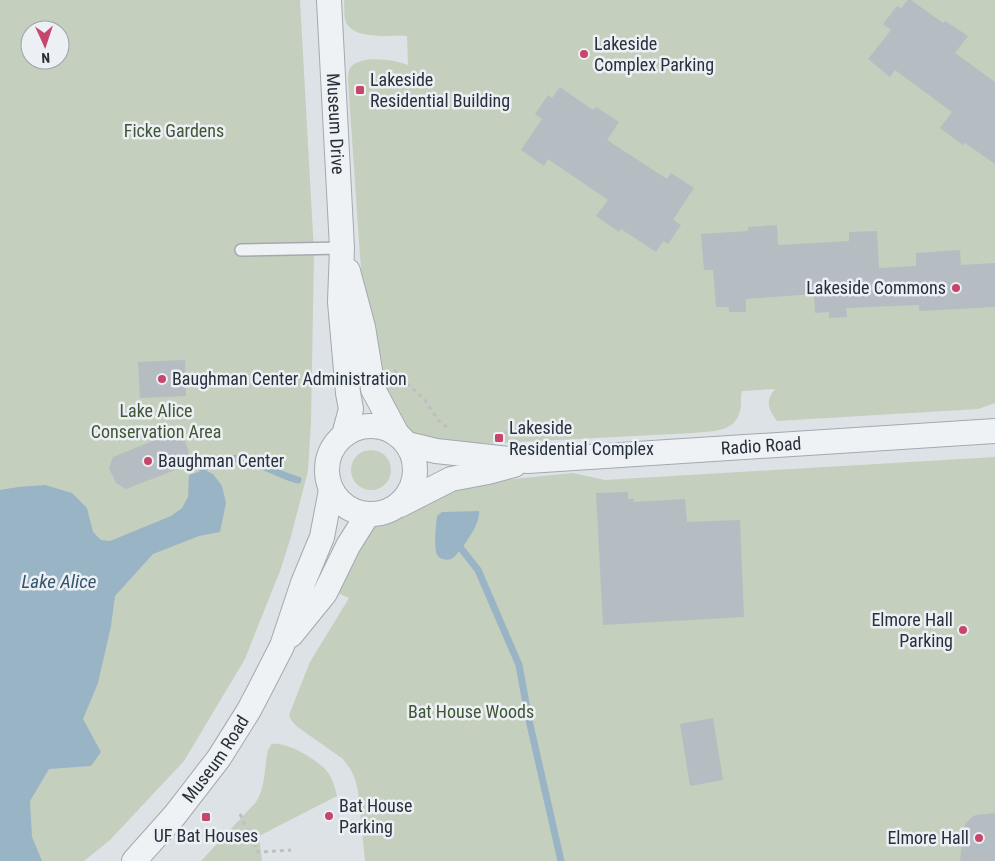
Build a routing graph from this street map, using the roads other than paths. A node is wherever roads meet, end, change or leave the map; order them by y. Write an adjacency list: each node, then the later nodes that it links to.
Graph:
1 (329, 0): 2 (street, Museum Drive)
2 (342, 248): 3 (lane); 5 (street, Museum Drive); 6 (street, Museum Drive)
3 (241, 250)
4 (995, 431): 7 (street, Radio Road)
5 (344, 435): 6 (street); 8 (street, Museum Road)
6 (402, 438): 7 (street, Radio Road); 9 (street)
7 (528, 461): 9 (street, Radio Road)
8 (331, 490): 10 (street); 11 (street, Museum Road)
9 (396, 507): 10 (street)
10 (368, 514): 11 (street, Museum Road)
11 (282, 646): 12 (street, Museum Road)
12 (134, 861)

